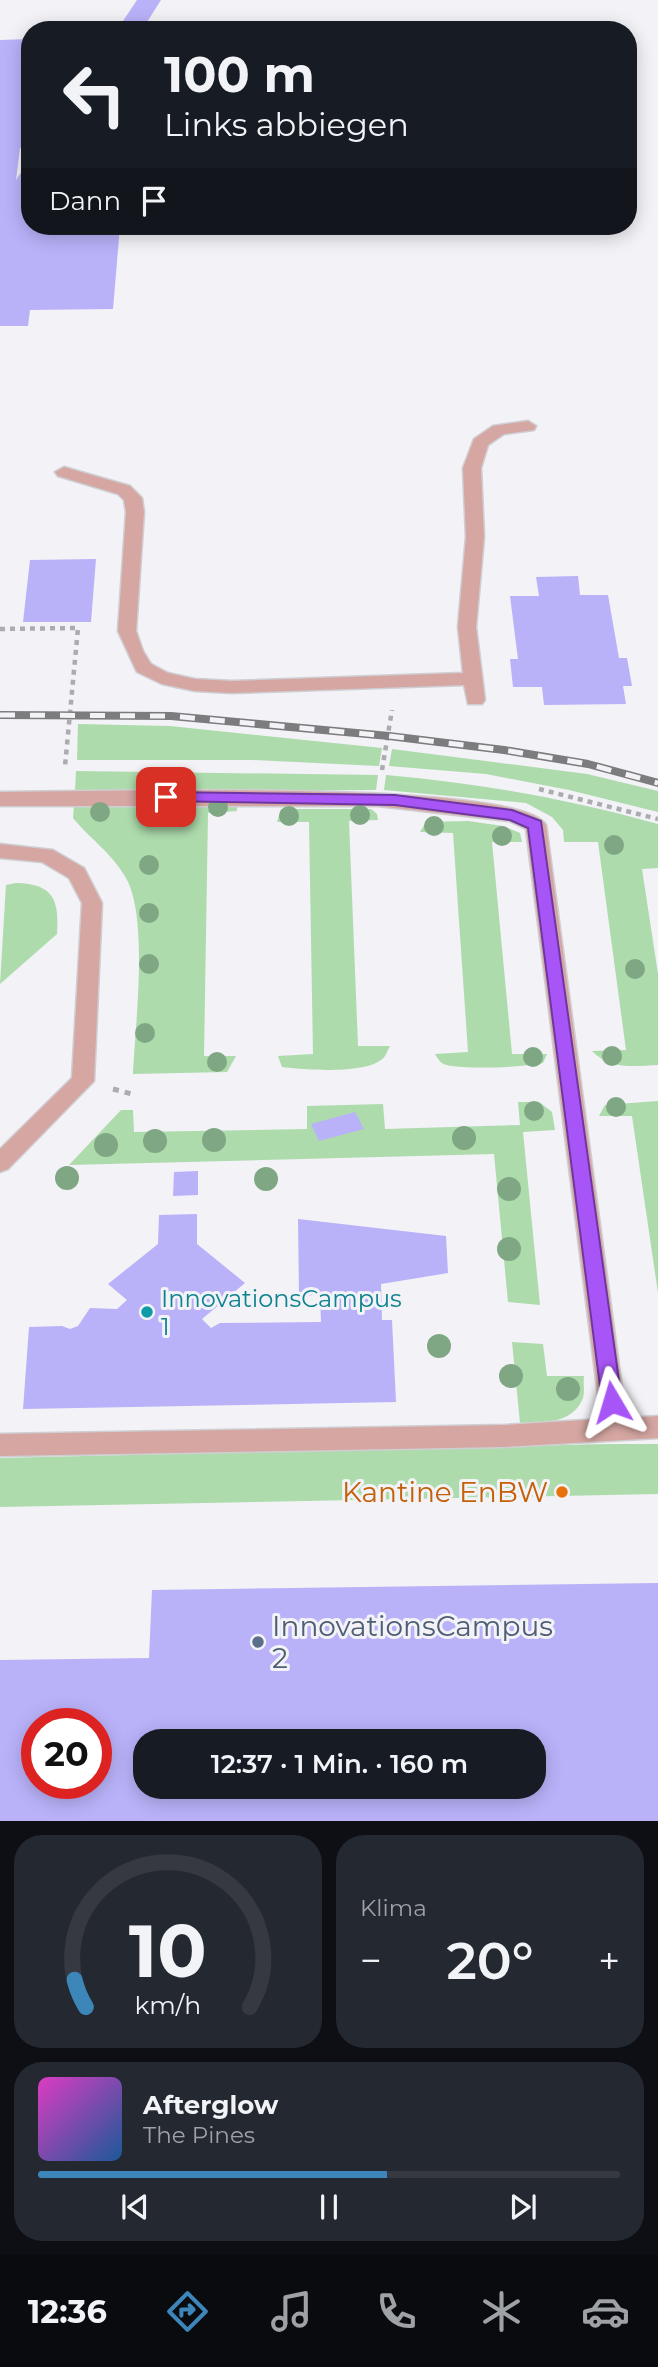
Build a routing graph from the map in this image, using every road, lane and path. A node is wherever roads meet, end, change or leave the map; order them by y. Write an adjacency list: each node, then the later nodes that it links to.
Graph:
1 (528, 426): 4 (lane)
2 (64, 472): 4 (lane)
3 (0, 629): 7 (path)
4 (472, 679): 5 (lane)
5 (475, 700)
6 (394, 702): 9 (path)
7 (62, 798): 8 (lane); 9 (lane)
8 (0, 799)
9 (378, 799): 13 (lane)
10 (0, 851): 11 (lane)
11 (0, 1163)
12 (658, 1427): 13 (lane)
13 (615, 1428): 14 (lane)
14 (0, 1445)

